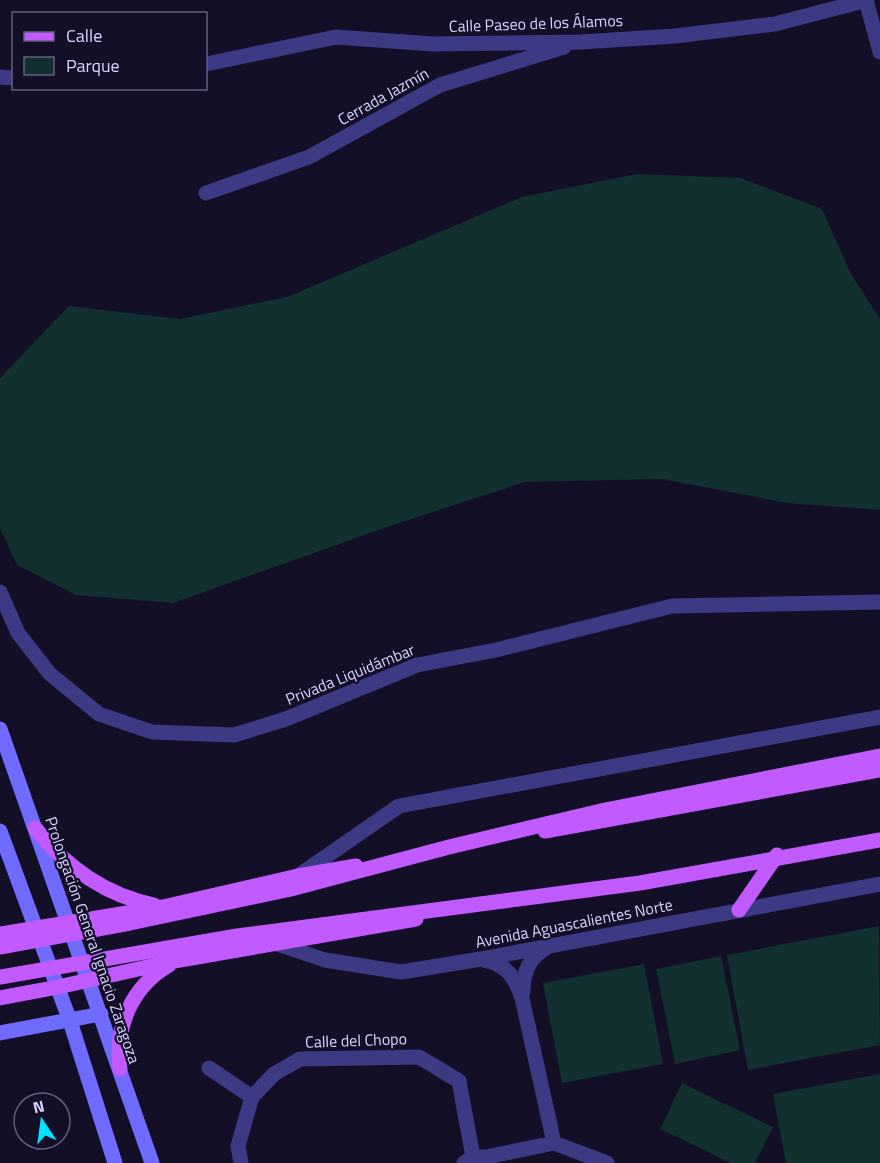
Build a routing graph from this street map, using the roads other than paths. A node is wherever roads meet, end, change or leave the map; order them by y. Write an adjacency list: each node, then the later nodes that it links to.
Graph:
1 (866, 0): 2 (street, Calle Paseo de los Álamos); 3 (street)
2 (581, 42): 4 (street, Calle Paseo de los Álamos); 5 (street, Cerrada Jazmín)
3 (880, 52)
4 (207, 64)
5 (206, 193)
6 (0, 592): 7 (street, Privada Liquidámbar)
7 (880, 602)
8 (880, 717): 18 (street)
9 (0, 729): 13 (street, Prolongación General Ignacio Zaragoza)
10 (880, 751): 12 (main road)
11 (880, 756): 27 (main road, bridge)
12 (874, 771): 18 (main road)
13 (35, 828): 20 (main road); 22 (street, Prolongación General Ignacio Zaragoza)
14 (0, 831): 23 (street)
15 (880, 835): 17 (main road, Avenida Aguascalientes Norte)
16 (880, 840): 30 (main road, bridge)
17 (777, 855): 21 (main road); 25 (main road, Avenida Aguascalientes Norte)
18 (298, 876): 20 (main road)
19 (880, 884): 21 (street, Avenida Aguascalientes Norte)
20 (163, 907): 22 (main road)
21 (739, 910): 26 (street, Avenida Aguascalientes Norte)
22 (69, 921): 23 (main road); 31 (street, Prolongación General Ignacio Zaragoza)
23 (36, 927): 24 (main road); 32 (street)
24 (0, 933)
25 (276, 944): 28 (street, Avenida Aguascalientes Norte); 29 (main road, Avenida Aguascalientes Norte)
26 (549, 946): 28 (street, Avenida Aguascalientes Norte); 34 (street)
27 (0, 947)
28 (481, 959): 34 (street)
29 (174, 961): 31 (main road, Avenida Aguascalientes Norte); 39 (main road)
30 (0, 977)
31 (89, 980): 32 (main road, Avenida Aguascalientes Norte); 35 (street, Prolongación General Ignacio Zaragoza)
32 (58, 987): 33 (main road, Avenida Aguascalientes Norte); 36 (street)
33 (0, 998)
34 (522, 998): 41 (street)
35 (101, 1014): 36 (street); 39 (street, Prolongación General Ignacio Zaragoza)
36 (70, 1021): 37 (street); 43 (street)
37 (0, 1033)
38 (209, 1068): 40 (street)
39 (120, 1069): 44 (street, Prolongación General Ignacio Zaragoza)
40 (252, 1097): 42 (street, Calle del Chopo); 45 (street, Calle del Chopo)
41 (554, 1143): 42 (street); 46 (street)
42 (468, 1160)
43 (115, 1163)
44 (152, 1163)
45 (241, 1163)
46 (607, 1163)

